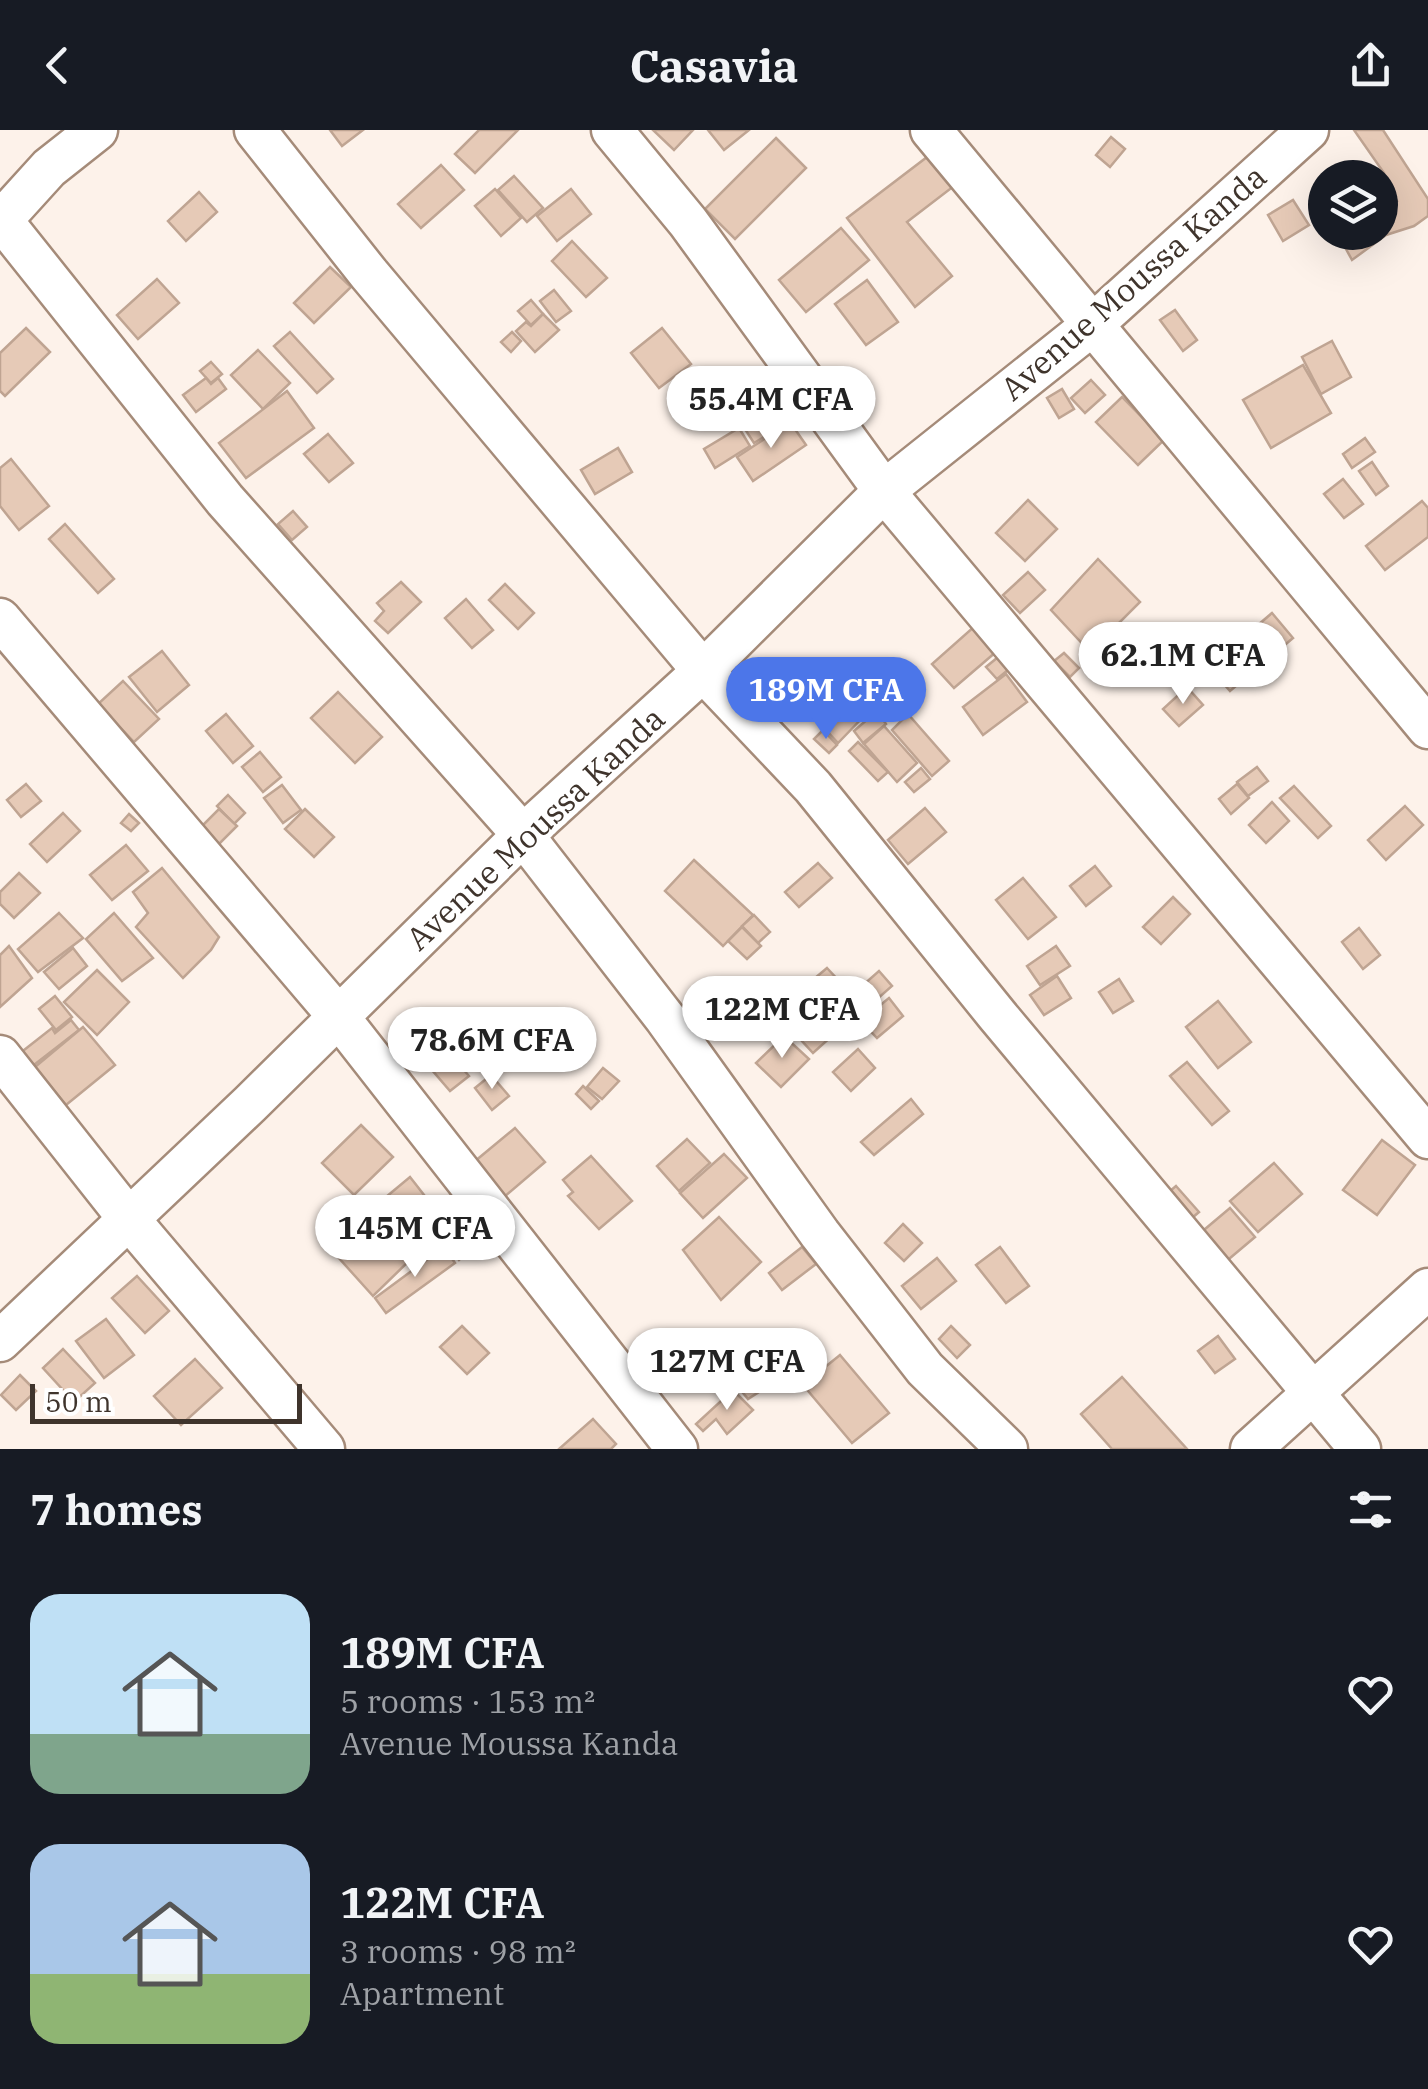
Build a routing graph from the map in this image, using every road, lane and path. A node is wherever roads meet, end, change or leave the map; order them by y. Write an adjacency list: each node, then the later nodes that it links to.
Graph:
1 (97, 130): 6 (street)
2 (255, 130): 10 (street)
3 (612, 130): 8 (street)
4 (931, 130): 7 (street)
5 (1308, 130): 7 (street, Avenue Moussa Kanda)
6 (1, 220): 12 (street)
7 (1091, 326): 8 (street, Avenue Moussa Kanda); 11 (street)
8 (884, 491): 10 (street, Avenue Moussa Kanda); 15 (street)
9 (0, 619): 13 (street)
10 (703, 671): 12 (street, Avenue Moussa Kanda); 19 (street)
11 (1428, 728)
12 (523, 836): 13 (street, Avenue Moussa Kanda); 22 (street)
13 (338, 1016): 16 (street, Avenue Moussa Kanda); 21 (street)
14 (0, 1056): 16 (street)
15 (1428, 1138)
16 (128, 1218): 18 (street, Avenue Moussa Kanda); 20 (street)
17 (1428, 1288): 19 (street)
18 (0, 1342)
19 (1313, 1396): 23 (street); 24 (street)
20 (324, 1449)
21 (677, 1449)
22 (1007, 1449)
23 (1251, 1449)
24 (1360, 1449)

